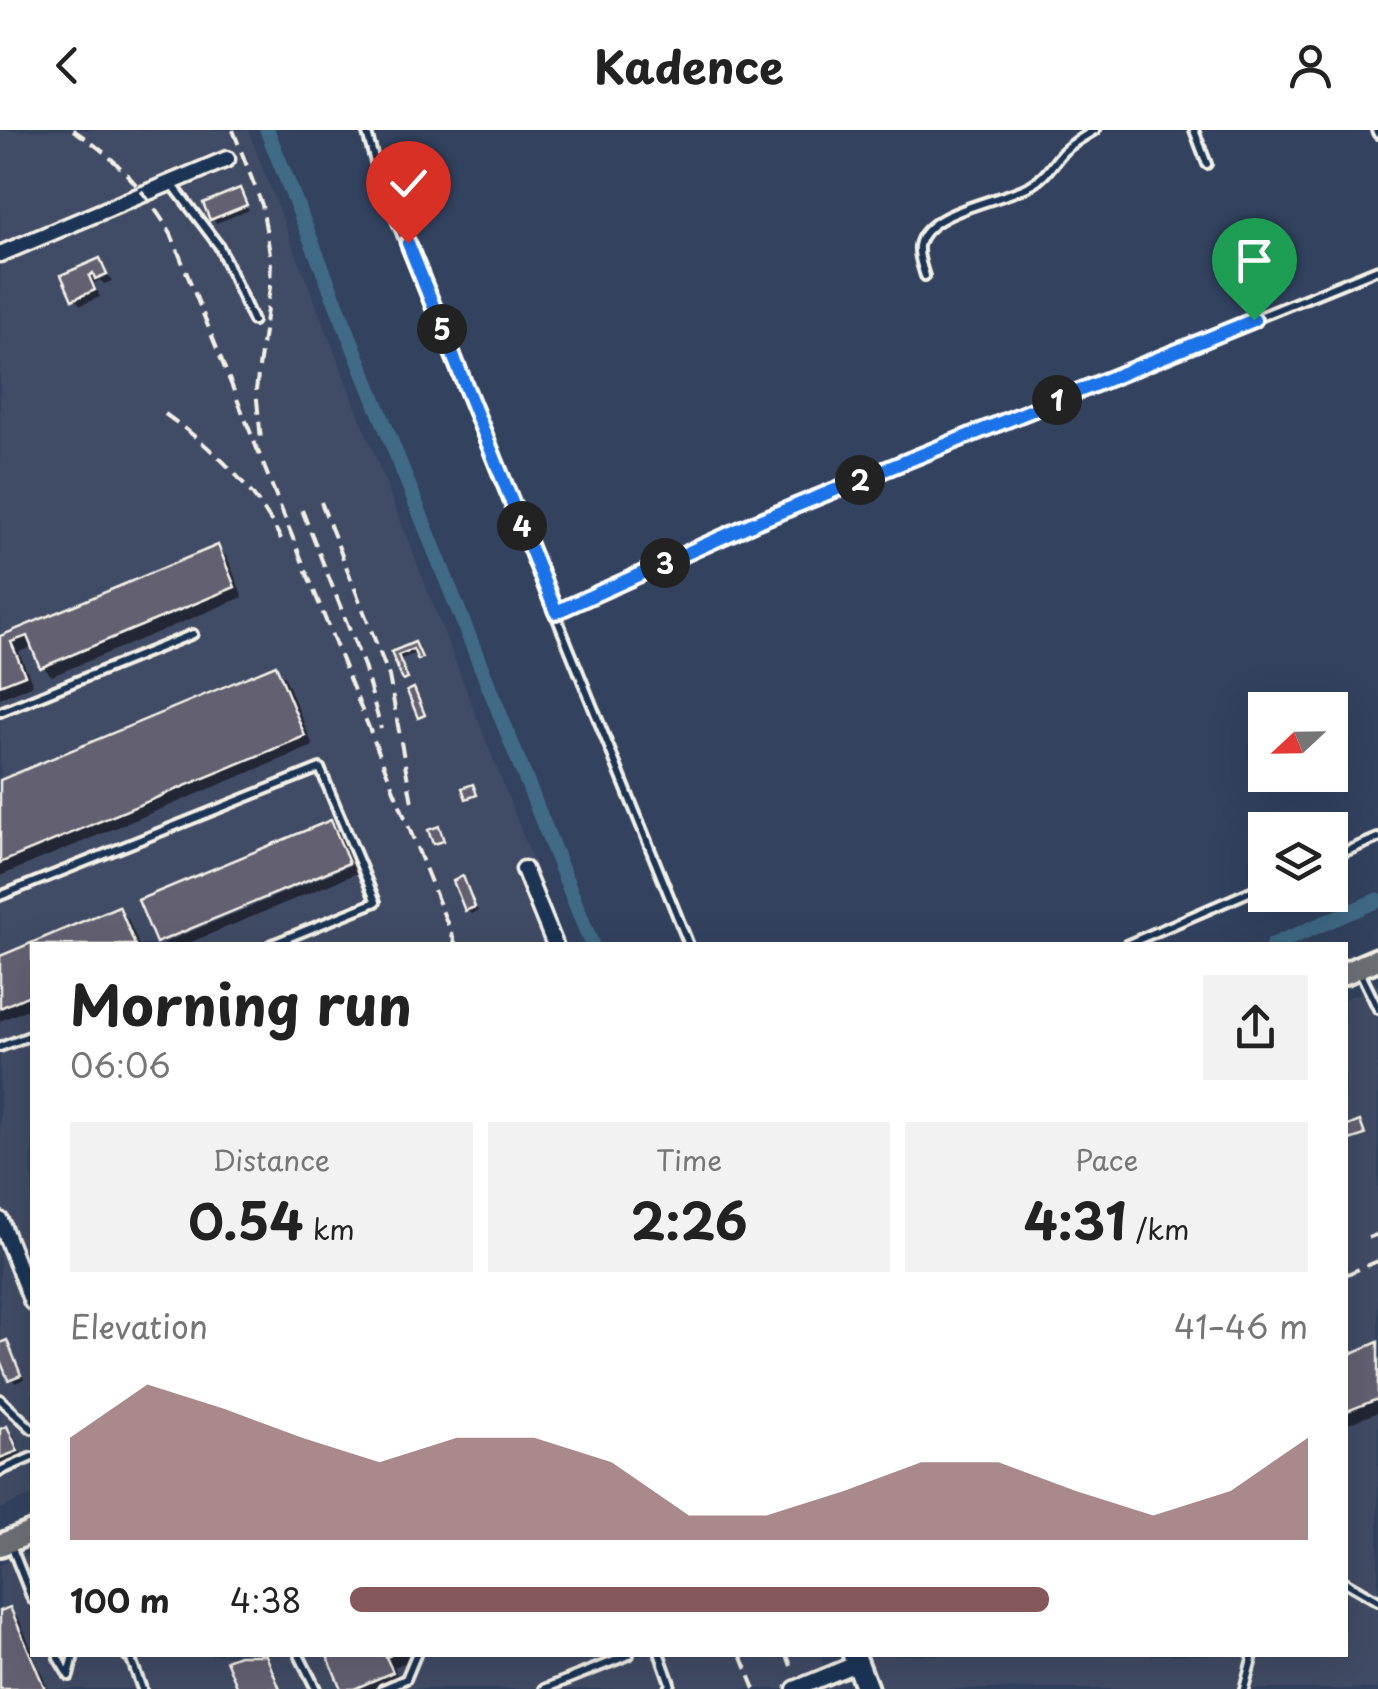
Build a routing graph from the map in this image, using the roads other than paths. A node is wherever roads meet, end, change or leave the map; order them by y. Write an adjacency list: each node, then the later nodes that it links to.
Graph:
1 (366, 130): 11 (lane)
2 (1095, 130): 9 (lane)
3 (1194, 130): 5 (lane)
4 (227, 160): 6 (street)
5 (1207, 164)
6 (172, 183): 7 (street); 10 (lane)
7 (0, 254)
8 (1378, 269): 11 (lane)
9 (924, 276)
10 (253, 321)
11 (556, 612): 21 (lane)
12 (192, 634): 13 (lane)
13 (0, 712)
14 (1378, 838): 15 (lane)
15 (1348, 850)
16 (524, 869): 20 (street)
17 (1248, 891): 22 (lane)
18 (0, 896): 19 (lane)
19 (277, 942)
20 (554, 942)
21 (688, 942)
22 (1133, 942)
23 (1378, 959): 24 (main road)
24 (1351, 971): 25 (lane)
25 (1378, 1009)
26 (30, 1036): 27 (lane)
27 (0, 1047)
28 (0, 1220): 29 (street)
29 (30, 1297)
30 (0, 1399): 31 (lane)
31 (30, 1426)
32 (30, 1458): 33 (lane)
33 (0, 1471)
34 (30, 1536): 35 (main road)
35 (4, 1544): 37 (lane)
36 (1348, 1584): 38 (lane)
37 (30, 1595)
38 (1378, 1601)
39 (74, 1657): 48 (lane)
40 (127, 1657): 50 (lane)
41 (300, 1657): 51 (lane)
42 (415, 1657): 52 (lane)
43 (625, 1657): 53 (lane)
44 (661, 1657): 54 (lane)
45 (1253, 1657): 57 (lane)
46 (58, 1658): 48 (lane)
47 (856, 1659): 55 (street); 56 (main road)
48 (69, 1676): 49 (lane)
49 (74, 1689)
50 (142, 1689)
51 (316, 1689)
52 (383, 1689)
53 (544, 1689)
54 (668, 1689)
55 (796, 1689)
56 (867, 1689)
57 (1244, 1689)

